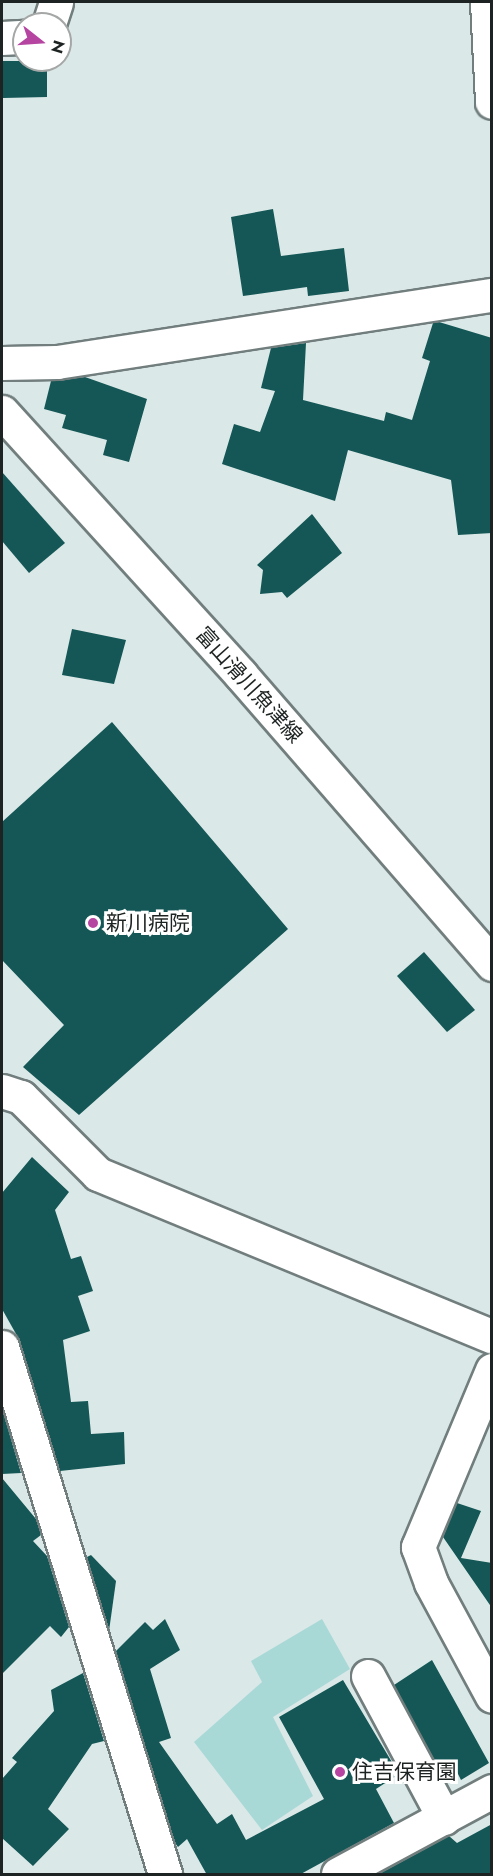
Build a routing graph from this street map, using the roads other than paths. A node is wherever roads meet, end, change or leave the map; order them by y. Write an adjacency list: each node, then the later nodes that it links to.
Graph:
1 (487, 2): 2 (street)
2 (492, 102)
3 (492, 295): 4 (street)
4 (2, 363)
5 (2, 412): 6 (street, 富山滑川魚津線)
6 (492, 964)
7 (2, 1091): 8 (street)
8 (492, 1336)
9 (2, 1347): 15 (street)
10 (492, 1370): 12 (street)
11 (368, 1676): 14 (street)
12 (492, 1696)
13 (492, 1791): 14 (street)
14 (444, 1818): 16 (street)
15 (165, 1875)
16 (338, 1875)

